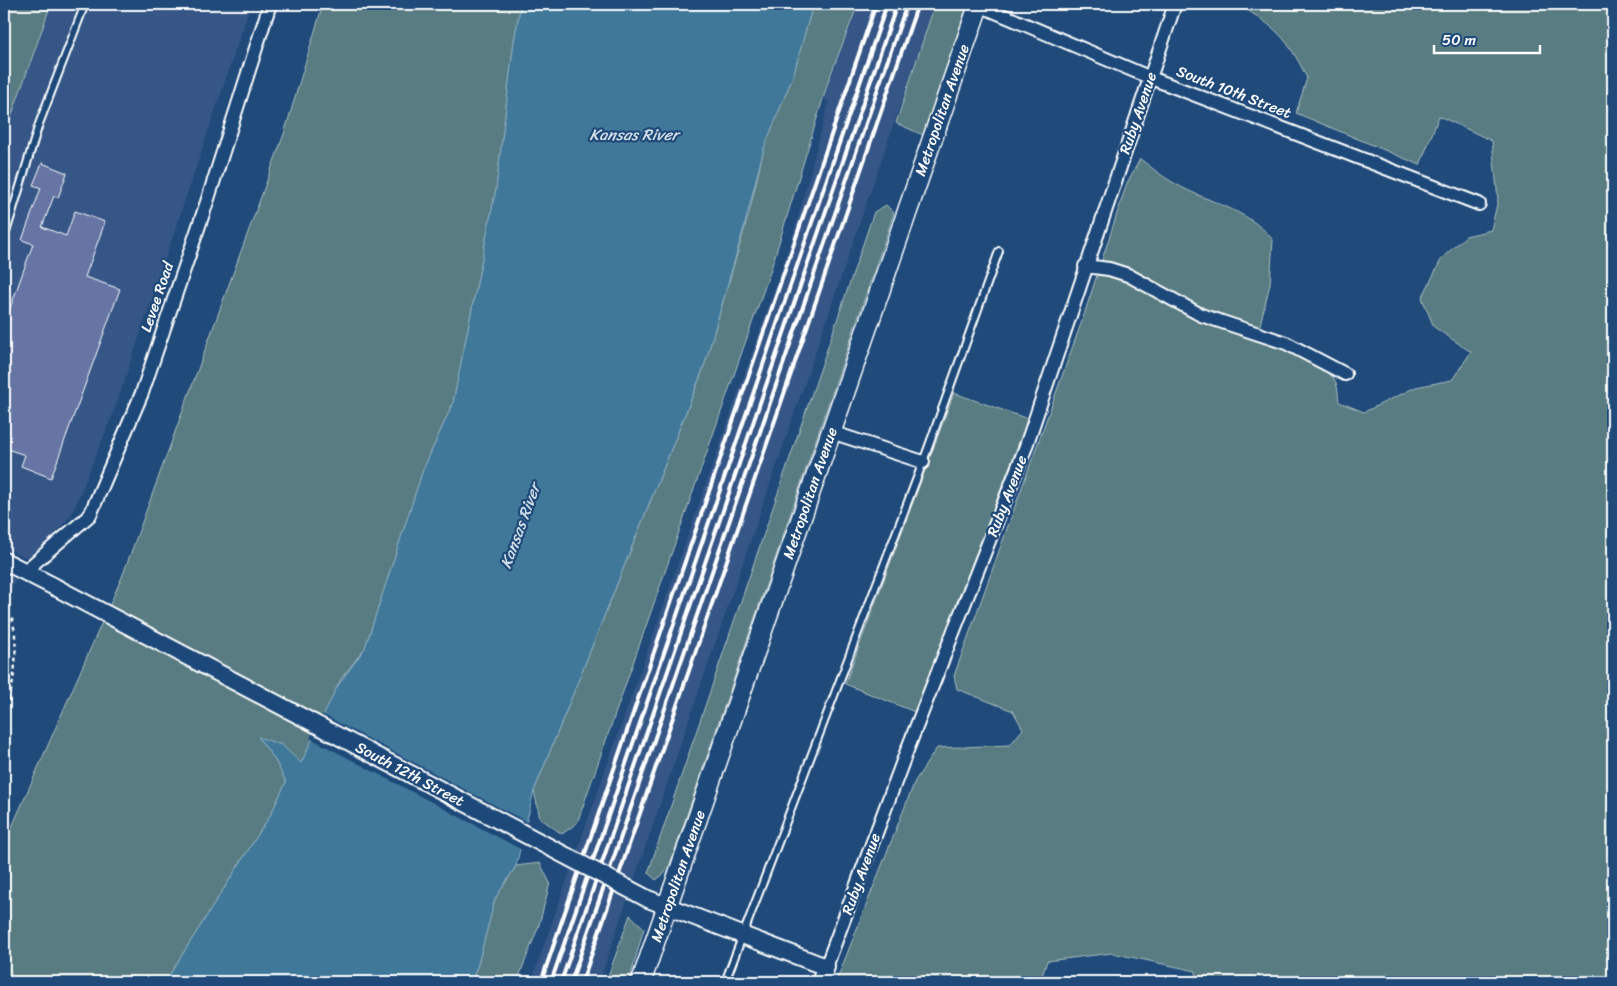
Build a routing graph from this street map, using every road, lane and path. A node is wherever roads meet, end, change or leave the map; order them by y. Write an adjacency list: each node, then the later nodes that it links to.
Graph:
1 (84, 4): 7 (lane)
2 (270, 4): 14 (street, Levee Road)
3 (979, 4): 5 (street, South 10th Street); 11 (main road, Metropolitan Avenue)
4 (1175, 4): 5 (street, Ruby Avenue)
5 (1151, 78): 6 (street, South 10th Street); 9 (street, Ruby Avenue)
6 (1479, 204)
7 (4, 239)
8 (999, 251): 12 (lane)
9 (1085, 266): 10 (street); 19 (street, Ruby Avenue)
10 (1345, 374)
11 (831, 432): 12 (street); 17 (main road, Metropolitan Avenue)
12 (923, 462): 18 (lane)
13 (4, 560): 14 (street, South 12th Street)
14 (25, 571): 17 (street, South 12th Street, bridge)
15 (4, 604): 16 (path)
16 (4, 716)
17 (668, 908): 18 (street, South 12th Street); 20 (main road, Metropolitan Avenue)
18 (743, 936): 19 (street, South 12th Street); 21 (lane)
19 (823, 975)
20 (641, 982)
21 (725, 982)

